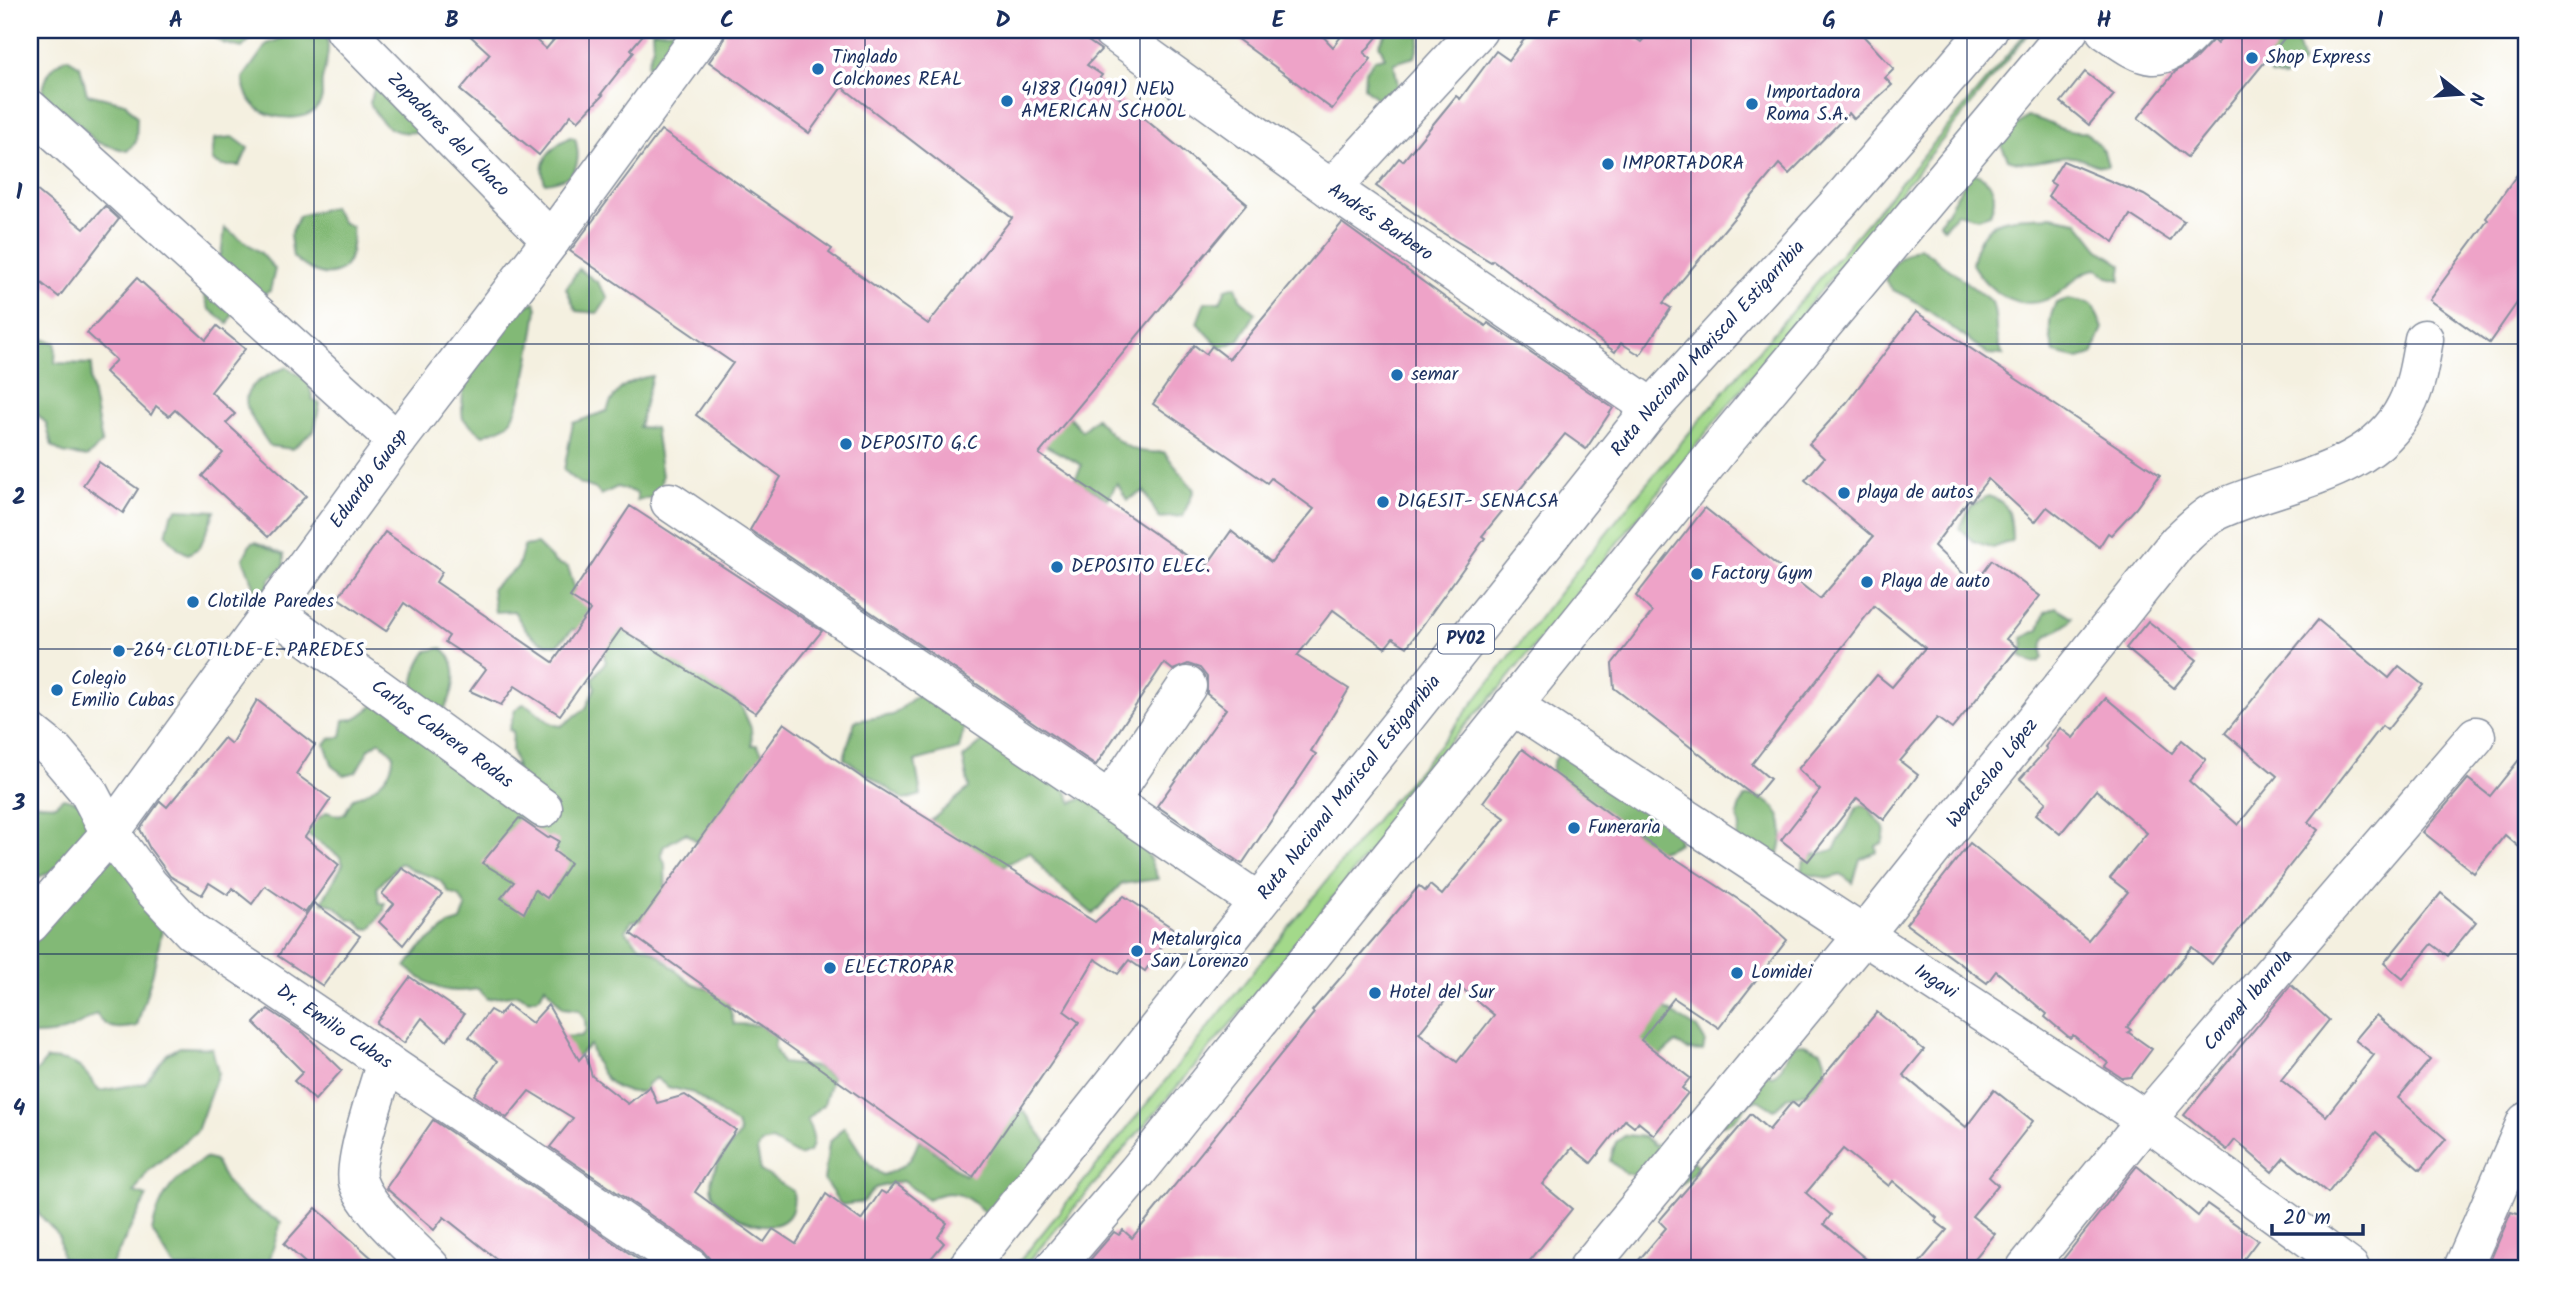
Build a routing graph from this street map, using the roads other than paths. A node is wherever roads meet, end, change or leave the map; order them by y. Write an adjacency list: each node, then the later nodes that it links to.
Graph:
1 (345, 30): 11 (main road, Zapadores del Chaco)
2 (705, 30): 11 (main road, Eduardo Guasp)
3 (1111, 30): 10 (main road, Andrés Barbero)
4 (1478, 30): 10 (main road)
5 (1987, 30): 13 (main road, Ruta Nacional Mariscal Estigarribia / PY02)
6 (2069, 30): 18 (main road)
7 (2194, 30): 8 (main road)
8 (2118, 33)
9 (30, 109): 14 (main road)
10 (1331, 189): 13 (main road, Andrés Barbero)
11 (551, 240): 14 (main road, Eduardo Guasp)
12 (2424, 339): 26 (main road, Wenceslao López)
13 (1652, 408): 24 (main road, Ruta Nacional Mariscal Estigarribia / PY02)
14 (397, 441): 16 (main road, Eduardo Guasp)
15 (670, 502): 21 (main road)
16 (272, 611): 22 (main road, Carlos Cabrera Rodas); 23 (main road, Eduardo Guasp)
17 (1187, 685): 21 (main road)
18 (1512, 705): 26 (main road, Ingavi); 33 (main road)
19 (30, 732): 23 (main road, Dr. Emilio Cubas)
20 (2476, 736): 28 (main road, Coronel Ibarrola)
21 (1110, 800): 24 (main road)
22 (542, 808)
23 (110, 833): 25 (main road, Eduardo Guasp); 27 (main road, Dr. Emilio Cubas)
24 (1257, 901): 32 (main road, Ruta Nacional Mariscal Estigarribia / PY02)
25 (30, 923)
26 (1863, 936): 28 (main road, Ingavi); 34 (main road, Wenceslao López)
27 (386, 1062): 30 (main road); 31 (main road, Dr. Emilio Cubas)
28 (2146, 1120): 35 (main road, Coronel Ibarrola); 36 (main road, Ingavi)
29 (2526, 1122): 37 (main road)
30 (431, 1268)
31 (690, 1268)
32 (967, 1268)
33 (1054, 1268)
34 (1588, 1268)
35 (2026, 1268)
36 (2350, 1268)
37 (2463, 1268)

